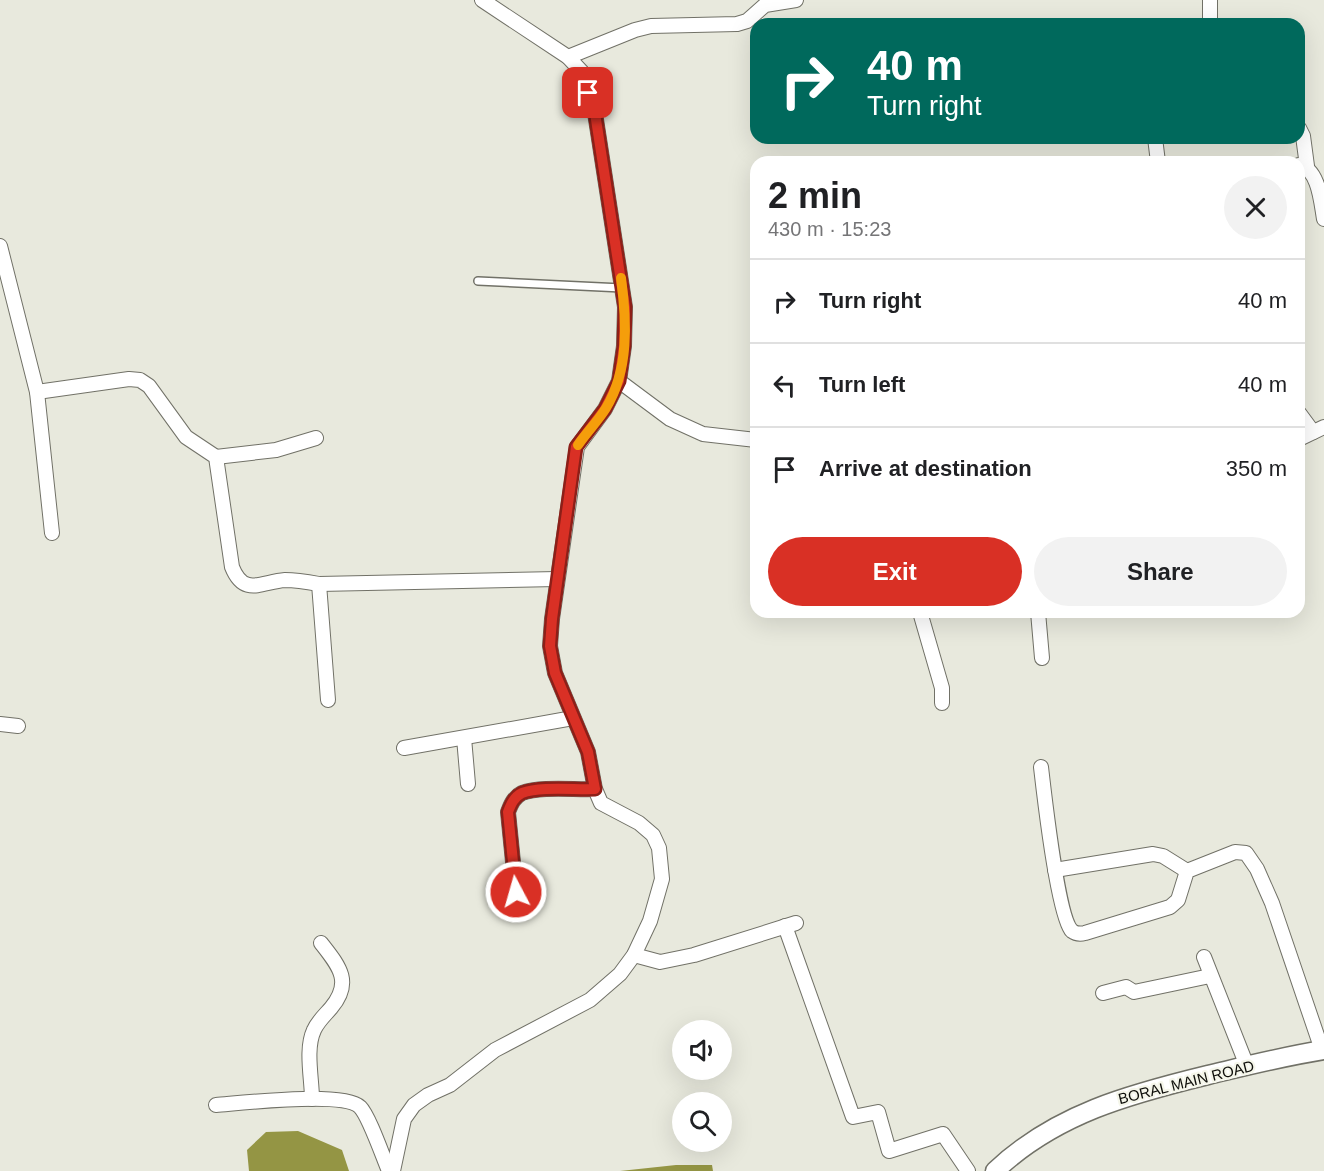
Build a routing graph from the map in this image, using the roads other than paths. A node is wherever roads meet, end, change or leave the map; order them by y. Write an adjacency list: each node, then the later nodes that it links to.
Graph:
1 (482, 0): 7 (street)
2 (796, 0): 5 (street)
3 (1210, 0): 6 (street)
4 (750, 18): 7 (street)
5 (750, 18)
6 (1210, 18)
7 (568, 57): 13 (street)
8 (1305, 167): 9 (street)
9 (1324, 219)
10 (0, 246): 11 (street)
11 (3, 267): 15 (street)
12 (478, 281): 13 (lane)
13 (622, 288): 14 (street)
14 (619, 381): 19 (street); 22 (street)
15 (38, 392): 20 (street); 21 (street)
16 (1305, 418): 17 (street)
17 (1318, 429)
18 (316, 438): 20 (street)
19 (750, 439)
20 (216, 457): 23 (street)
21 (52, 532)
22 (557, 579): 23 (street); 29 (street)
23 (319, 584): 27 (street)
24 (922, 618): 28 (street)
25 (1039, 618): 26 (street)
26 (1042, 658)
27 (328, 700)
28 (942, 703)
29 (573, 718): 32 (street); 36 (street)
30 (0, 724): 31 (street)
31 (18, 726)
32 (464, 738): 33 (street); 35 (street)
33 (404, 748)
34 (1041, 767): 37 (street)
35 (468, 784)
36 (595, 789): 39 (street); 41 (street)
37 (1055, 870): 38 (street); 38 (street)
38 (1187, 871): 45 (street)
39 (516, 892)
40 (321, 944): 47 (street)
41 (634, 955): 49 (street); 50 (street)
42 (1204, 957): 43 (street)
43 (1210, 976): 44 (street); 46 (street)
44 (1103, 993)
45 (1323, 1050): 46 (main road, BORAL MAIN ROAD)
46 (1247, 1066): 51 (main road, BORAL MAIN ROAD)
47 (312, 1099): 48 (street); 49 (street)
48 (216, 1105)
49 (391, 1171)
50 (968, 1171)
51 (995, 1171)

